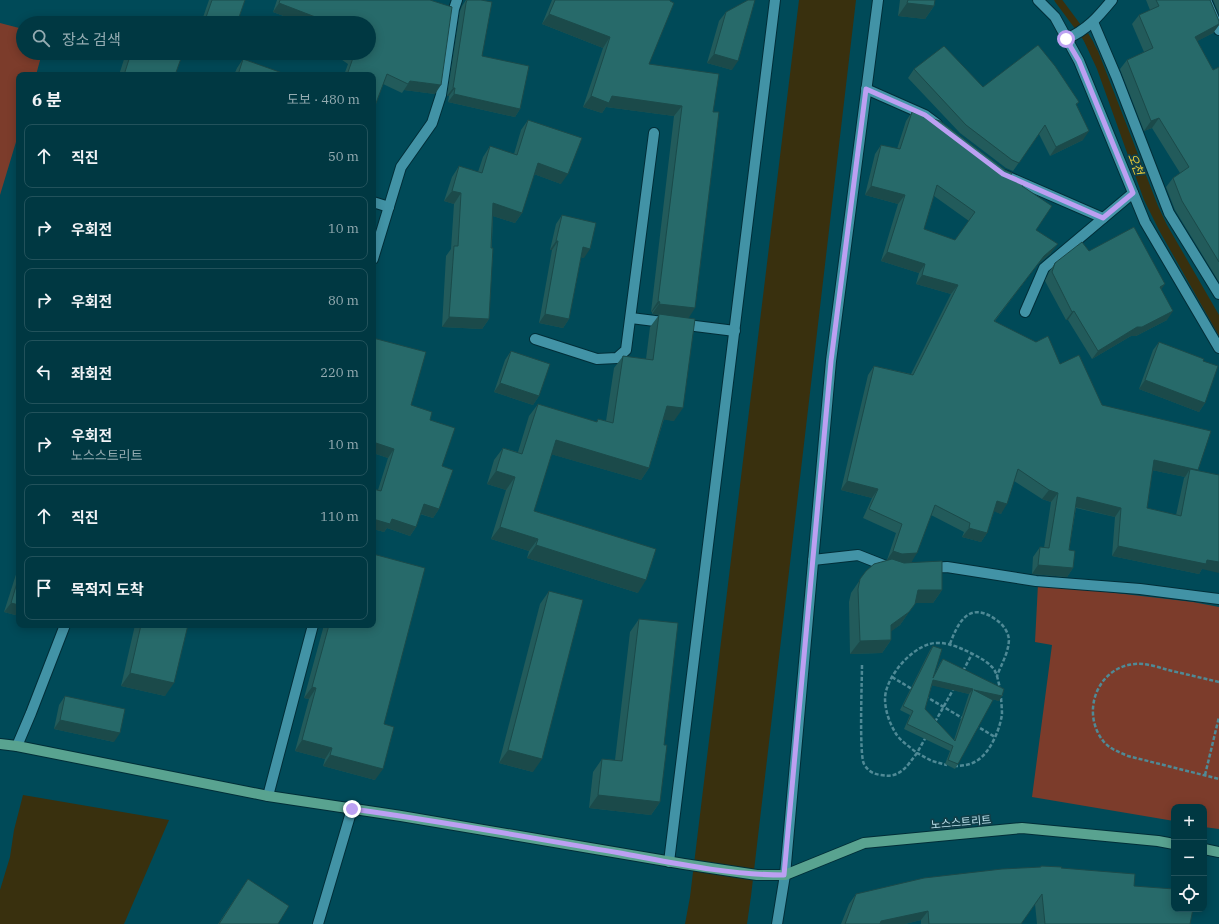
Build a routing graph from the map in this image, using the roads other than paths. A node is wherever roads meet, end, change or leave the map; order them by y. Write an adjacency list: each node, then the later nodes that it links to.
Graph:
1 (457, 0): 16 (street)
2 (775, 0): 22 (street)
3 (878, 0): 10 (street)
4 (1038, 0): 9 (street)
5 (1112, 0): 7 (street)
6 (1206, 0): 8 (street)
7 (1091, 23): 9 (street); 19 (street)
8 (1219, 30)
9 (1071, 37): 14 (street)
10 (866, 89): 11 (street); 25 (street)
11 (943, 128)
12 (654, 133): 21 (street)
13 (997, 170): 17 (street)
14 (1133, 193): 17 (street); 24 (street)
15 (376, 203): 16 (street)
16 (389, 207): 18 (street)
17 (1103, 218): 20 (street)
18 (376, 249)
19 (1219, 294)
20 (1025, 312)
21 (631, 318): 22 (street); 23 (street)
22 (734, 331): 38 (street)
23 (535, 339)
24 (1219, 348)
25 (812, 560): 27 (street); 39 (street)
26 (917, 568): 28 (street)
27 (902, 569)
28 (1219, 599)
29 (64, 628): 32 (street)
30 (312, 628): 33 (street)
31 (0, 744): 32 (main road, 노스스트리트)
32 (17, 746): 33 (main road, 노스스트리트)
33 (268, 796): 34 (main road, 노스스트리트)
34 (352, 809): 38 (main road, 노스스트리트); 40 (street)
35 (1171, 844): 39 (main road, 노스스트리트)
36 (1207, 850): 37 (main road)
37 (1219, 852)
38 (669, 862): 39 (main road, 노스스트리트)
39 (784, 875): 41 (street)
40 (318, 924)
41 (777, 924)

